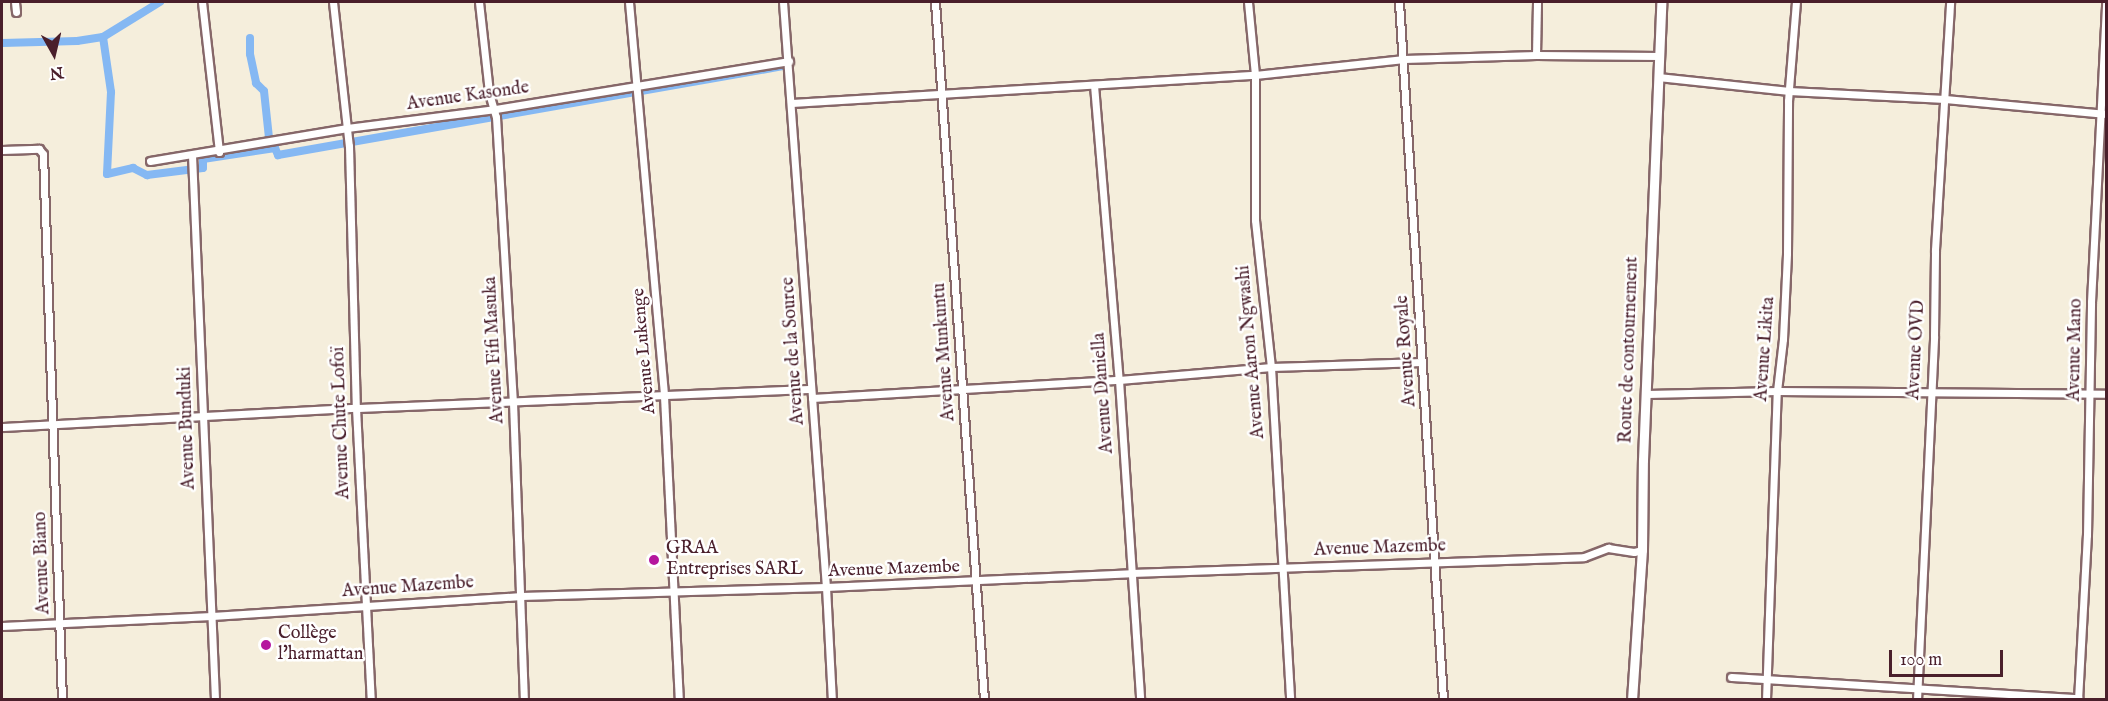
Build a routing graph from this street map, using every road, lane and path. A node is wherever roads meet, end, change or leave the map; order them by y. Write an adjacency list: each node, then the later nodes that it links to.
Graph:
1 (15, 2): 15 (street)
2 (202, 2): 32 (street)
3 (333, 2): 30 (street, Avenue Chute Lofoï)
4 (479, 2): 28 (street, Avenue Fifi Masuka)
5 (629, 2): 22 (street, Avenue Lukenge)
6 (783, 2): 19 (street, Avenue de la Source)
7 (935, 2): 25 (street, Avenue Munkuntu)
8 (1248, 2): 20 (street, Avenue Aaron Ngwashi)
9 (1399, 2): 18 (street, Avenue Royale)
10 (1537, 2): 16 (street)
11 (1661, 2): 17 (street, Route de contournement)
12 (1796, 2): 24 (street, Avenue Likita)
13 (1950, 2): 26 (street, Avenue OVD)
14 (2106, 2): 29 (street, Avenue Mano)
15 (16, 12)
16 (1536, 55): 17 (street); 18 (street)
17 (1660, 56): 21 (street, Route de contournement)
18 (1404, 58): 20 (street); 35 (street, Avenue Royale)
19 (789, 61): 22 (street, Avenue Kasonde); 27 (street, Avenue de la Source)
20 (1256, 75): 23 (street); 36 (street, Avenue Aaron Ngwashi)
21 (1658, 77): 24 (street); 42 (street, Route de contournement)
22 (637, 85): 28 (street, Avenue Kasonde); 45 (street, Avenue Lukenge)
23 (1095, 85): 25 (street); 37 (street, Avenue Daniella)
24 (1789, 92): 26 (street); 40 (street, Avenue Likita)
25 (940, 94): 27 (street); 38 (street, Avenue Munkuntu)
26 (1945, 99): 29 (street); 43 (street, Avenue OVD)
27 (791, 104): 39 (street, Avenue de la Source)
28 (496, 109): 30 (street, Avenue Kasonde); 47 (street, Avenue Fifi Masuka)
29 (2104, 113): 41 (street, Avenue Mano)
30 (348, 132): 32 (street, Avenue Kasonde); 48 (street, Avenue Chute Lofoï)
31 (2, 150): 50 (street, Avenue Biano)
32 (219, 152): 33 (street, Avenue Kasonde)
33 (193, 159): 34 (street, Avenue Kasonde); 49 (street, Avenue Bunduki)
34 (150, 161)
35 (1422, 362): 36 (street); 53 (street, Avenue Royale)
36 (1271, 367): 37 (street); 54 (street, Avenue Aaron Ngwashi)
37 (1119, 380): 38 (street); 55 (street, Avenue Daniella)
38 (962, 387): 46 (street); 56 (street, Avenue Munkuntu)
39 (811, 389): 45 (street); 46 (street, Avenue de la Source)
40 (1777, 391): 42 (street); 43 (street); 65 (street, Avenue Likita)
41 (2090, 393): 43 (street); 44 (street); 80 (street, Avenue Mano)
42 (1647, 394): 52 (street, Route de contournement)
43 (1930, 394): 66 (street, Avenue OVD)
44 (2106, 394)
45 (664, 396): 47 (street); 58 (street, Avenue Lukenge)
46 (812, 398): 57 (street, Avenue de la Source)
47 (513, 402): 48 (street); 59 (street, Avenue Fifi Masuka)
48 (356, 408): 49 (street); 60 (street, Avenue Chute Lofoï)
49 (203, 418): 50 (street); 61 (street, Avenue Bunduki)
50 (54, 425): 51 (street); 62 (street, Avenue Biano)
51 (2, 427)
52 (1642, 550): 53 (street, Avenue Mazembe); 77 (street, Route de contournement)
53 (1435, 562): 54 (street, Avenue Mazembe); 76 (street, Avenue Royale)
54 (1282, 568): 55 (street, Avenue Mazembe); 75 (street, Avenue Aaron Ngwashi)
55 (1131, 573): 56 (street, Avenue Mazembe); 74 (street, Avenue Daniella)
56 (977, 582): 57 (street, Avenue Mazembe); 73 (street, Avenue Munkuntu)
57 (826, 587): 58 (street, Avenue Mazembe); 72 (street, Avenue de la Source)
58 (672, 592): 59 (street, Avenue Mazembe); 71 (street, Avenue Lukenge)
59 (521, 596): 60 (street, Avenue Mazembe); 70 (street, Avenue Fifi Masuka)
60 (365, 606): 61 (street, Avenue Mazembe); 69 (street, Avenue Chute Lofoï)
61 (212, 616): 62 (street, Avenue Mazembe); 68 (street, Avenue Bunduki)
62 (60, 623): 63 (street, Avenue Mazembe); 67 (street, Avenue Biano)
63 (2, 626)
64 (1731, 677): 65 (street)
65 (1767, 679): 66 (street); 78 (street, Avenue Likita)
66 (1917, 687): 79 (street, Avenue OVD); 80 (street)
67 (62, 699)
68 (215, 699)
69 (371, 699)
70 (524, 699)
71 (678, 699)
72 (832, 699)
73 (984, 699)
74 (1140, 699)
75 (1290, 699)
76 (1443, 699)
77 (1632, 699)
78 (1766, 699)
79 (1917, 699)
80 (2078, 699)

